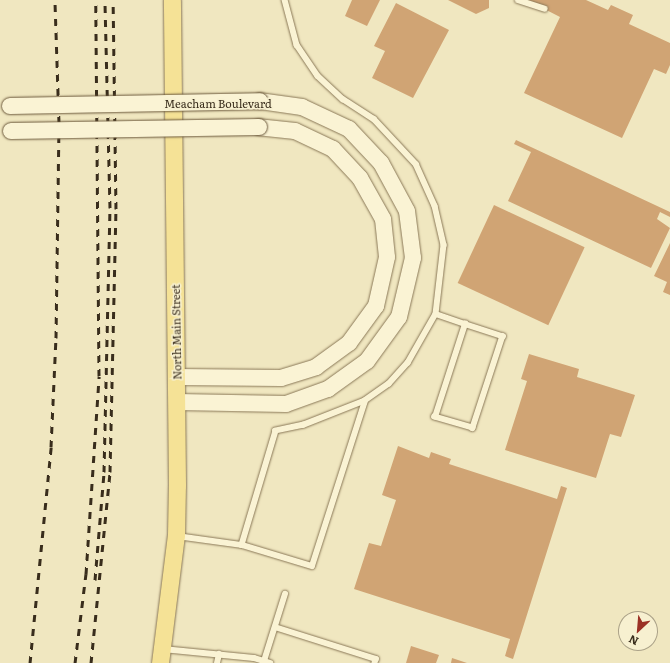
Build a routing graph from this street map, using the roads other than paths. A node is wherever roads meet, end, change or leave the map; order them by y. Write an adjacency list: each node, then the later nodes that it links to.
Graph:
1 (172, 0): 9 (main road, North Main Street)
2 (285, 0): 7 (lane)
3 (518, 0): 4 (lane)
4 (545, 9)
5 (5, 106): 11 (main road, Meacham Boulevard, bridge)
6 (5, 131): 9 (main road, bridge)
7 (436, 314): 8 (lane); 10 (lane)
8 (465, 324): 8 (lane)
9 (177, 377): 11 (main road, North Main Street)
10 (365, 401): 13 (lane); 13 (lane)
11 (177, 402): 12 (main road, North Main Street)
12 (176, 535): 13 (lane); 17 (main road, North Main Street)
13 (242, 546)
14 (285, 594): 15 (lane)
15 (275, 627): 18 (lane); 20 (lane)
16 (219, 654): 17 (lane); 18 (lane); 19 (lane)
17 (161, 656)
18 (267, 662)
19 (217, 663)
20 (375, 663)

